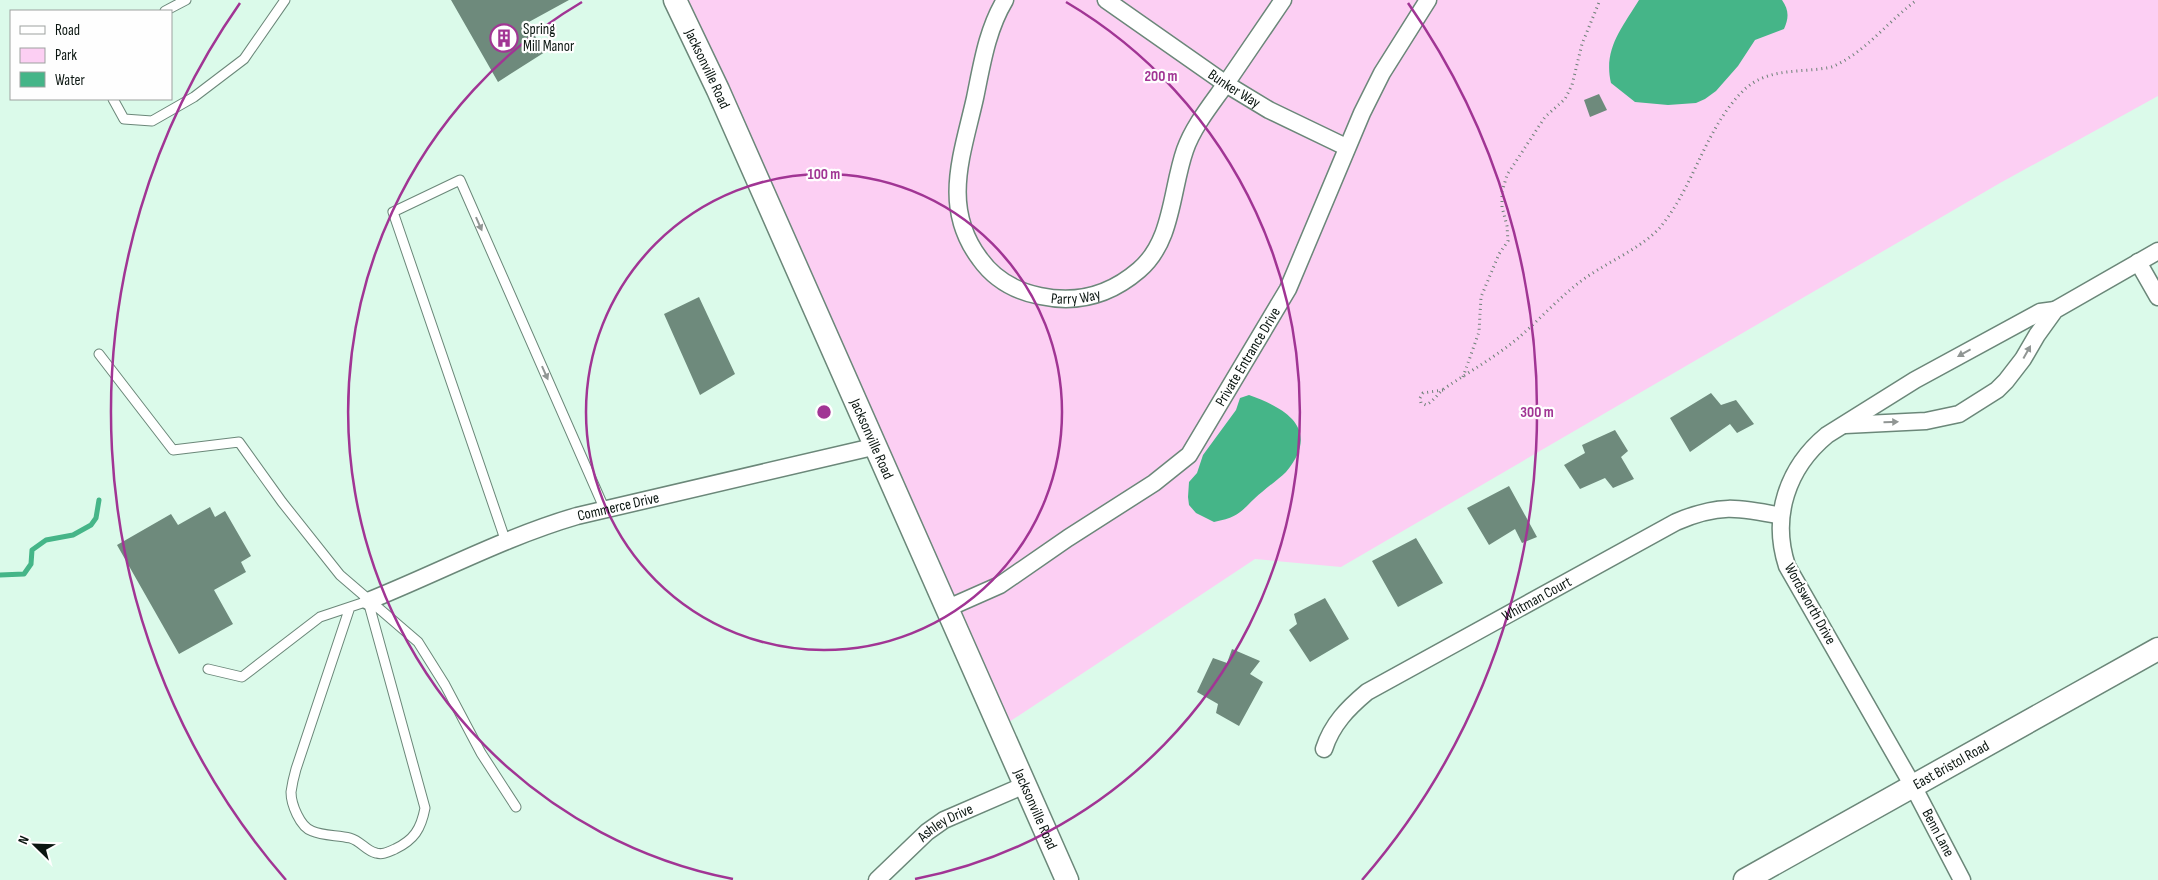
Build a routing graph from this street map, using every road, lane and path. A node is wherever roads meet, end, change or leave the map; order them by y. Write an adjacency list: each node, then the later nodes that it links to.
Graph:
1 (186, 0): 10 (lane)
2 (285, 0): 12 (lane)
3 (675, 0): 22 (main road, Jacksonville Road)
4 (1005, 0): 11 (street, Parry Way)
5 (1106, 0): 11 (street, Bunker Way)
6 (1283, 0): 11 (street, Parry Way)
7 (1428, 0): 13 (street, Private Entrance Drive)
8 (1600, 0): 19 (path)
9 (1916, 0): 19 (path)
10 (167, 10)
11 (1226, 84): 13 (street, Bunker Way)
12 (114, 100)
13 (1346, 147): 28 (street, Private Entrance Drive)
14 (2158, 251): 15 (street, Wordsworth Drive)
15 (2138, 262): 16 (street); 17 (street, Wordsworth Drive)
16 (2158, 297)
17 (2055, 310): 21 (street, Wordsworth Drive, one-way to 21); 21 (street, Wordsworth Drive, one-way to 17)
18 (99, 354): 26 (lane)
19 (1462, 377): 20 (path)
20 (1443, 390): 20 (path)
21 (1843, 425): 24 (street, Wordsworth Drive)
22 (877, 446): 23 (street, Commerce Drive); 28 (main road, Jacksonville Road)
23 (605, 510): 25 (street, Commerce Drive); 25 (lane, one-way to 23)
24 (1781, 516): 31 (street, Whitman Court); 33 (street, Wordsworth Drive)
25 (506, 542): 26 (street, Commerce Drive)
26 (368, 600): 27 (lane); 27 (lane); 34 (lane)
27 (350, 607): 30 (lane)
28 (948, 608): 32 (main road, Jacksonville Road)
29 (2158, 649): 33 (main road, East Bristol Road)
30 (208, 669)
31 (1324, 749)
32 (1025, 784): 35 (street, Ashley Drive); 36 (main road, Jacksonville Road)
33 (1913, 786): 37 (main road, East Bristol Road); 38 (street, Benn Lane)
34 (516, 807)
35 (877, 880)
36 (1067, 880)
37 (1745, 880)
38 (1962, 880)

